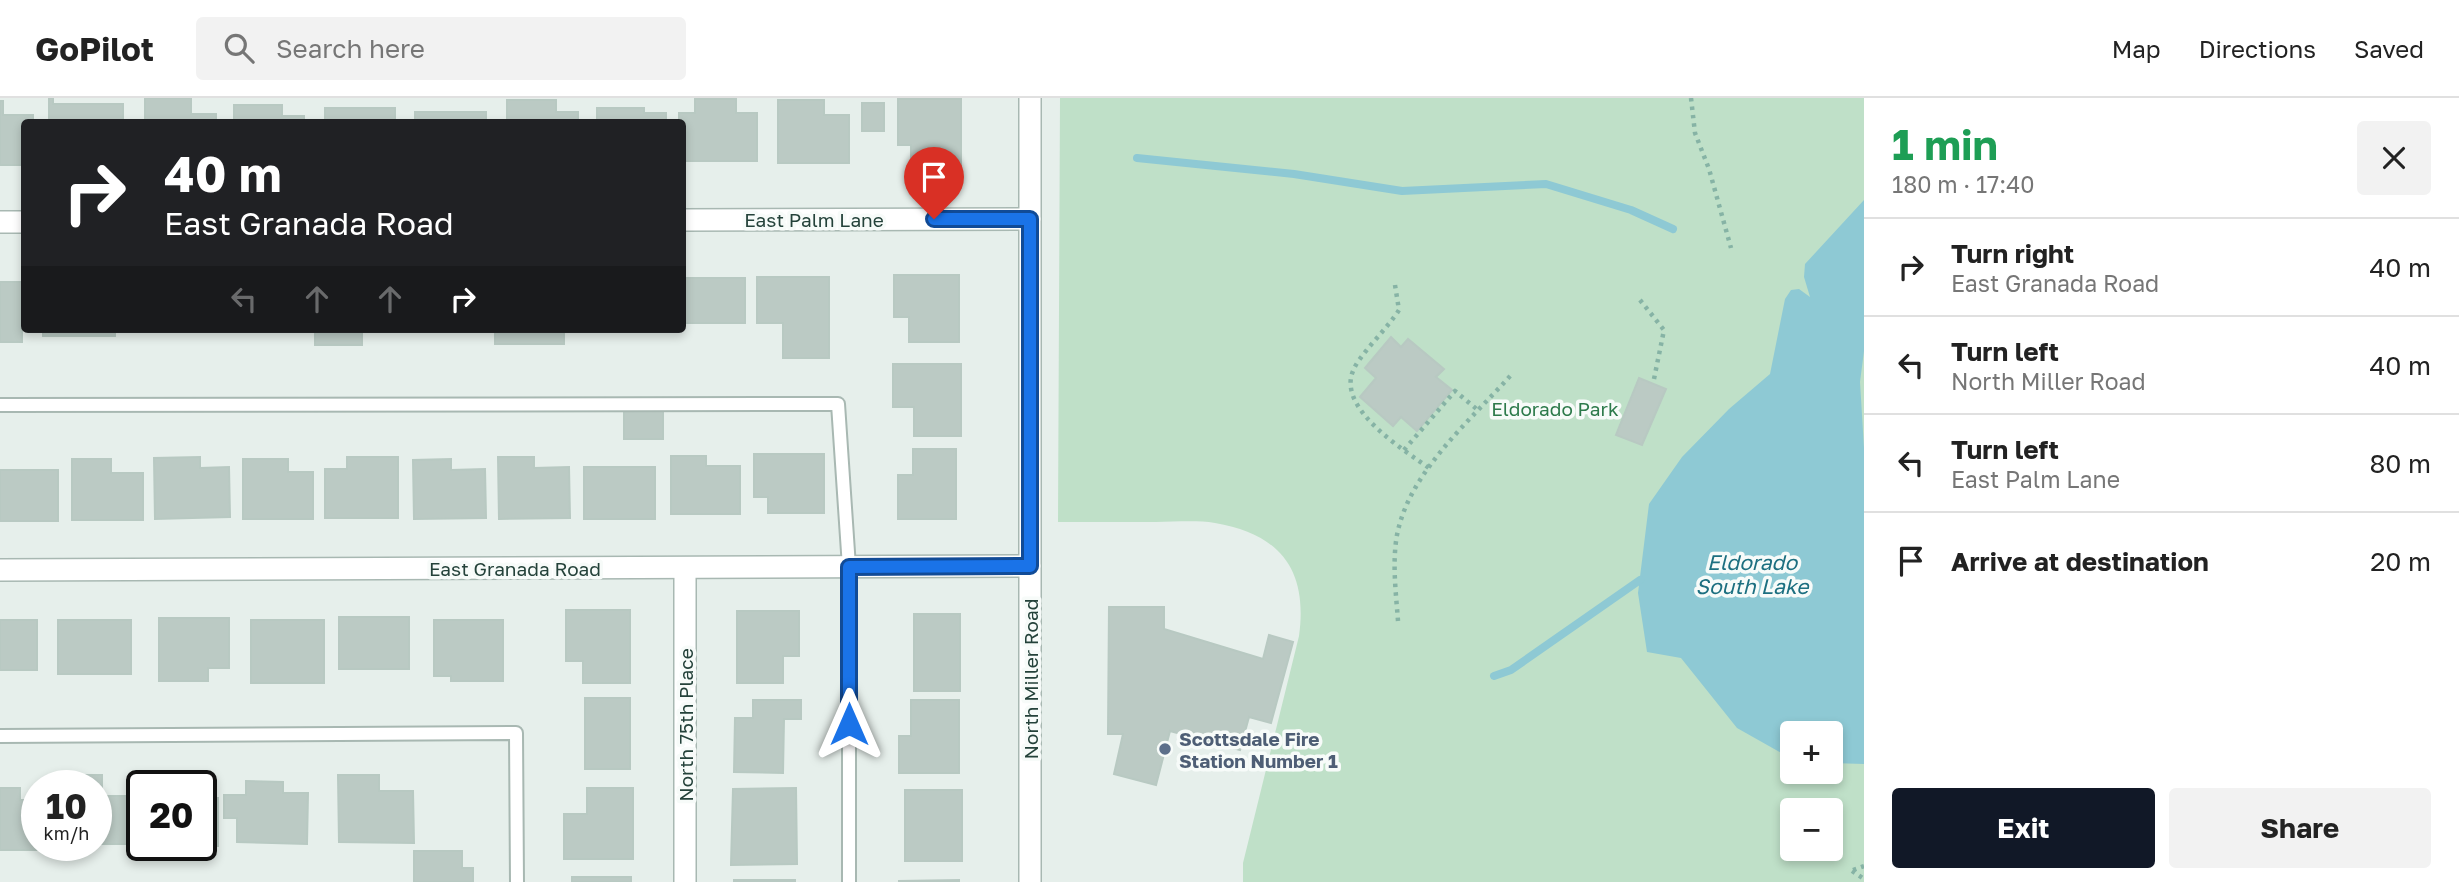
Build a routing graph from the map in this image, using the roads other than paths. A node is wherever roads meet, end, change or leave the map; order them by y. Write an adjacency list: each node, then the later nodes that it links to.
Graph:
1 (1030, 98): 2 (street, North Miller Road)
2 (1030, 219): 3 (street, East Palm Lane); 7 (street, North Miller Road)
3 (686, 220)
4 (0, 222): 5 (street)
5 (21, 222)
6 (0, 405): 8 (lane)
7 (1030, 566): 8 (street, East Granada Road); 15 (street, North Miller Road)
8 (849, 567): 9 (street, East Granada Road); 14 (lane)
9 (685, 568): 10 (street, East Granada Road); 13 (street, North 75th Place)
10 (0, 570)
11 (0, 736): 12 (lane)
12 (517, 882)
13 (685, 882)
14 (849, 882)
15 (1030, 882)

